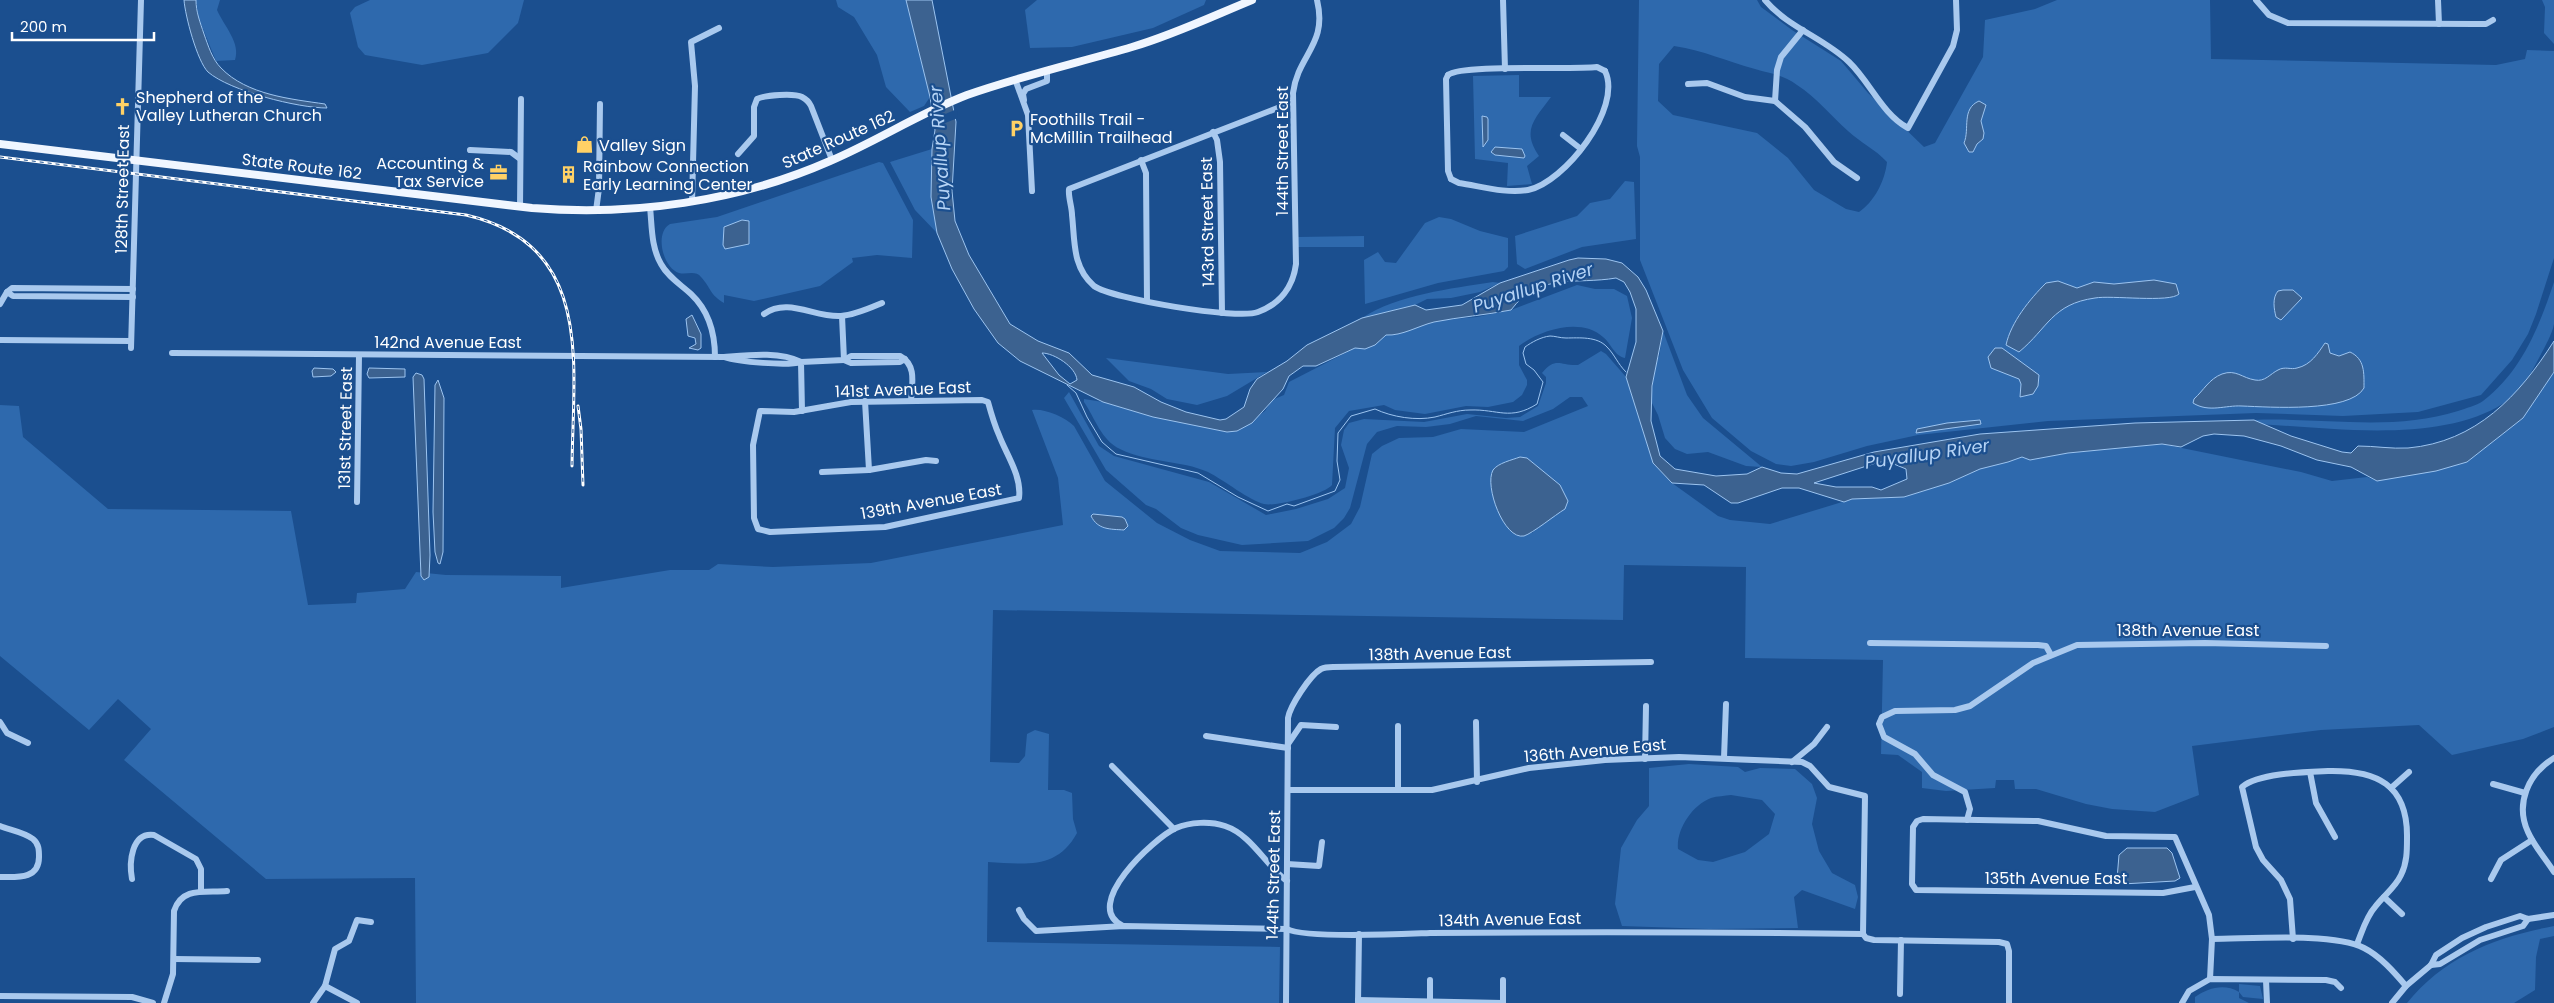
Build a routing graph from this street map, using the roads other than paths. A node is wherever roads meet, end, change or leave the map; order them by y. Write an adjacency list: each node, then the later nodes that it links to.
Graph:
1 (141, 0): 29 (street, 128th Street East)
2 (1252, 0): 14 (main road, State Route 162)
3 (1317, 0): 20 (street, 144th Street East)
4 (1503, 0): 13 (street)
5 (1765, 0): 12 (street)
6 (1956, 0): 12 (street)
7 (2438, 0): 10 (street)
8 (2258, 3): 10 (street)
9 (2493, 20): 10 (street)
10 (2439, 24)
11 (719, 28): 34 (street)
12 (1803, 30): 19 (street)
13 (1505, 69): 25 (street); 25 (street)
14 (1047, 70): 15 (main road, State Route 162); 18 (street)
15 (1015, 79): 18 (street); 30 (main road, State Route 162)
16 (1688, 84): 19 (street)
17 (521, 99): 28 (street)
18 (1024, 101): 33 (street)
19 (1775, 101): 32 (street)
20 (1293, 102): 22 (street); 44 (street, 144th Street East)
21 (600, 104): 37 (street)
22 (1213, 132): 31 (street); 44 (street, 143rd Street East)
23 (1564, 135): 25 (street)
24 (0, 144): 29 (main road, State Route 162)
25 (1581, 149)
26 (470, 150): 28 (street)
27 (738, 154): 30 (street)
28 (519, 156): 35 (street)
29 (136, 160): 35 (main road, State Route 162); 38 (street, 128th Street East)
30 (832, 160): 34 (main road, State Route 162)
31 (1141, 160): 41 (street); 41 (street)
32 (1857, 178)
33 (1032, 190)
34 (692, 202): 36 (main road, State Route 162)
35 (520, 207): 37 (main road, State Route 162)
36 (650, 207): 37 (main road, State Route 162); 50 (street)
37 (596, 211)
38 (133, 289): 39 (street); 40 (street, 128th Street East)
39 (7, 292): 40 (street); 43 (street)
40 (132, 297): 47 (street, 128th Street East)
41 (1147, 301): 44 (street)
42 (882, 303): 46 (street)
43 (0, 304)
44 (1222, 312)
45 (764, 314): 46 (street)
46 (842, 316): 51 (street)
47 (0, 340)
48 (172, 353): 49 (street, 142nd Avenue East)
49 (359, 355): 50 (street, 142nd Avenue East); 60 (street, 131st Street East)
50 (715, 357): 52 (street, 142nd Avenue East)
51 (844, 360): 52 (street, 142nd Avenue East); 54 (street, 142nd Avenue East)
52 (801, 362): 55 (street)
53 (866, 401): 54 (street, 141st Avenue East); 55 (street, 141st Avenue East); 57 (street)
54 (911, 401): 59 (street, 141st Avenue East)
55 (802, 410): 61 (street, 141st Avenue East)
56 (936, 461): 57 (street)
57 (869, 470): 58 (street)
58 (822, 472)
59 (1019, 498): 61 (street, 139th Avenue East)
60 (357, 502)
61 (758, 529)
62 (1870, 642): 64 (street)
63 (2326, 646): 64 (street, 138th Avenue East)
64 (2051, 654): 89 (street, 138th Avenue East)
65 (1650, 662): 75 (street, 138th Avenue East)
66 (1726, 704): 76 (street)
67 (1646, 706): 78 (street)
68 (0, 722): 74 (street)
69 (1476, 722): 83 (street)
70 (1398, 726): 87 (street)
71 (1336, 727): 75 (street)
72 (1827, 727): 79 (street)
73 (1206, 736): 75 (street)
74 (28, 742)
75 (1288, 746): 86 (street, 144th Street East)
76 (1724, 758): 78 (street, 136th Avenue East); 79 (street, 136th Avenue East)
77 (2554, 758): 88 (street)
78 (1645, 759): 83 (street, 136th Avenue East)
79 (1792, 762): 113 (street, 136th Avenue East)
80 (1112, 766): 91 (street)
81 (2310, 772): 85 (street); 92 (street); 115 (street)
82 (2409, 772): 85 (street)
83 (1476, 782): 87 (street, 136th Avenue East)
84 (2493, 784): 88 (street)
85 (2391, 788): 104 (street)
86 (1288, 790): 87 (street, 136th Avenue East); 95 (street, 144th Street East)
87 (1398, 790)
88 (2525, 793): 93 (street)
89 (1967, 820): 101 (street); 101 (street, 135th Avenue East)
90 (0, 826): 97 (street)
91 (1174, 829): 100 (street); 110 (street)
92 (2334, 837)
93 (2532, 840): 96 (street); 99 (street)
94 (1322, 842): 95 (street)
95 (1288, 864): 100 (street, 144th Street East)
96 (2554, 871)
97 (0, 877)
98 (132, 879): 102 (street)
99 (2490, 879)
100 (1287, 881): 111 (street, 144th Street East)
101 (2196, 887): 114 (street)
102 (201, 891): 103 (street); 118 (street)
103 (227, 892)
104 (2384, 897): 106 (street); 117 (street)
105 (1019, 910): 110 (street, 134th Avenue East)
106 (2402, 914)
107 (2554, 915): 108 (street)
108 (2528, 919): 120 (street); 120 (street)
109 (371, 922): 125 (street)
110 (1124, 926): 111 (street, 134th Avenue East)
111 (1287, 929): 112 (street, 134th Avenue East); 137 (street, 144th Street East)
112 (1359, 934): 113 (street, 134th Avenue East); 131 (street)
113 (1862, 934): 116 (street, 134th Avenue East)
114 (2212, 938): 115 (street); 121 (street)
115 (2293, 939): 117 (street)
116 (1901, 940): 128 (street); 139 (street, 134th Avenue East)
117 (2357, 944): 126 (street)
118 (174, 959): 119 (street); 134 (street)
119 (258, 960)
120 (2431, 965): 126 (street)
121 (2210, 979): 124 (street); 140 (street)
122 (1430, 980): 132 (street)
123 (1503, 980): 138 (street)
124 (2266, 980): 127 (street); 141 (street)
125 (325, 986): 135 (street); 136 (street)
126 (2406, 986): 142 (street)
127 (2341, 988)
128 (1900, 994)
129 (0, 996): 130 (street)
130 (71, 1000): 133 (street)
131 (1358, 1002): 132 (street)
132 (1430, 1002): 138 (street)
133 (153, 1003)
134 (164, 1003)
135 (312, 1003)
136 (356, 1003)
137 (1286, 1003)
138 (1503, 1003)
139 (2009, 1003)
140 (2182, 1003)
141 (2267, 1003)
142 (2392, 1003)

